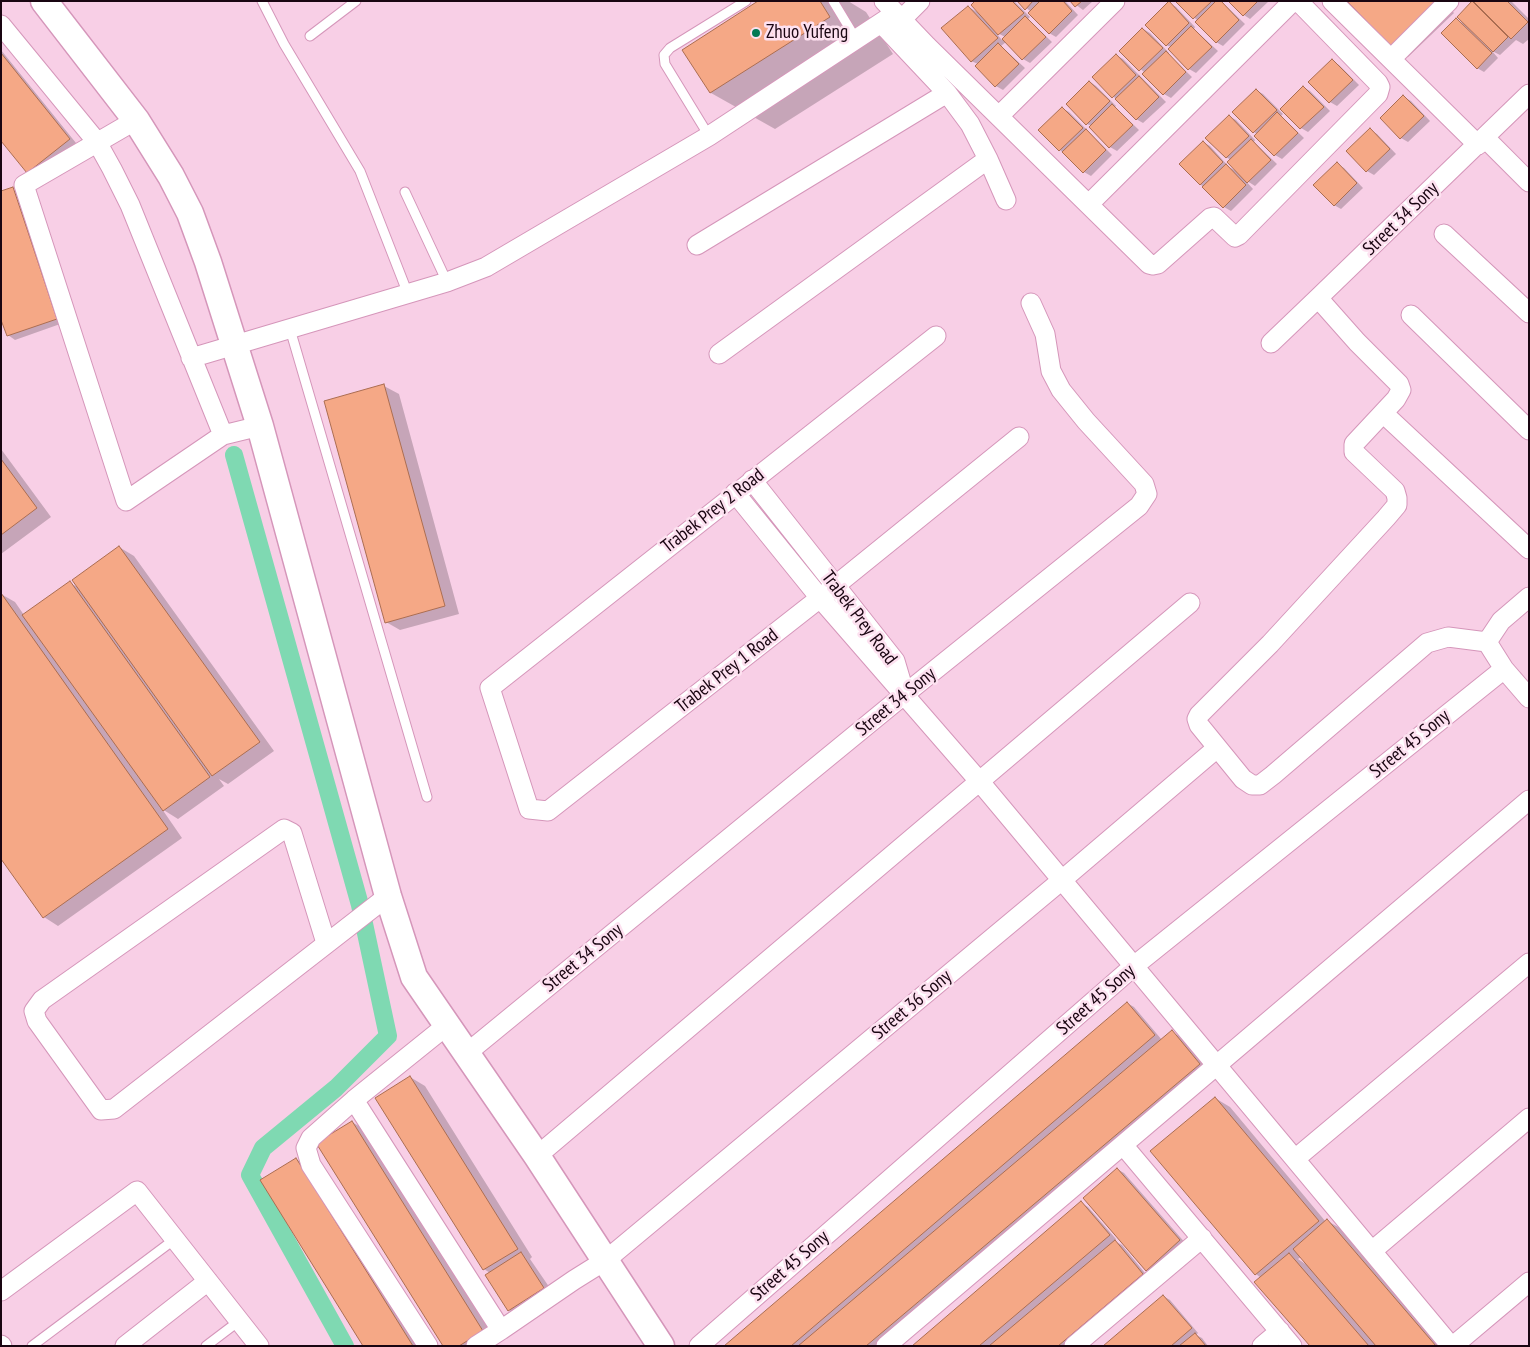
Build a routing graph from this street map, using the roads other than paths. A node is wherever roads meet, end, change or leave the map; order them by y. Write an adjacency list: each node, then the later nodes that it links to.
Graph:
1 (44, 1): 20 (street)
2 (262, 1): 32 (lane)
3 (746, 1): 21 (lane)
4 (833, 1): 15 (lane)
5 (920, 1): 12 (street)
6 (1115, 1): 19 (street)
7 (1293, 1): 28 (street)
8 (1298, 1): 28 (street)
9 (1332, 1): 16 (street)
10 (1449, 1): 16 (street)
11 (351, 2): 14 (lane)
12 (889, 10): 15 (street); 17 (street); 19 (street)
13 (1, 25): 23 (street)
14 (310, 36)
15 (856, 39): 21 (street)
16 (1391, 59): 22 (street)
17 (946, 93): 24 (street); 30 (street)
18 (1529, 94): 22 (street, Street 34 Sony)
19 (999, 116): 28 (street)
20 (136, 120): 23 (street); 40 (street)
21 (709, 136): 31 (street)
22 (1481, 141): 25 (street); 33 (street, Street 34 Sony)
23 (98, 142): 42 (street); 46 (street)
24 (988, 159): 27 (street); 41 (street)
25 (1529, 182)
26 (405, 192): 31 (lane)
27 (1006, 200)
28 (1089, 204)
29 (1444, 234): 35 (street)
30 (697, 245)
31 (447, 282): 32 (street)
32 (408, 294): 37 (street)
33 (1318, 298): 39 (street, Street 34 Sony); 43 (street)
34 (1031, 303): 58 (street, Street 34 Sony)
35 (1529, 313)
36 (1410, 315): 45 (street)
37 (290, 329): 40 (street); 62 (lane)
38 (936, 336): 48 (street, Trabek Prey 2 Road)
39 (1271, 342)
40 (234, 345): 42 (street); 44 (street)
41 (719, 354)
42 (191, 358): 46 (street)
43 (1383, 413): 50 (street); 60 (street)
44 (260, 426): 46 (street); 65 (street)
45 (1529, 430)
46 (223, 435)
47 (1019, 437): 51 (street, Trabek Prey 1 Road)
48 (752, 480): 49 (street, Trabek Prey 2 Road); 51 (street, Trabek Prey Road)
49 (735, 493): 53 (street, Trabek Prey Road); 57 (street, Trabek Prey 2 Road)
50 (1529, 549)
51 (835, 586): 53 (street, Trabek Prey 1 Road); 58 (street, Trabek Prey Road)
52 (1529, 597): 55 (street)
53 (820, 598): 57 (street, Trabek Prey 1 Road); 58 (street, Trabek Prey Road)
54 (1190, 603): 61 (street)
55 (1487, 642): 56 (street); 60 (street)
56 (1504, 669): 59 (street); 68 (street, Street 45 Sony)
57 (490, 688)
58 (905, 694): 61 (street); 70 (street, Street 34 Sony)
59 (1529, 698)
60 (1217, 748): 64 (street, Street 36 Sony)
61 (980, 782): 64 (street); 75 (street)
62 (427, 797)
63 (1529, 800): 71 (street)
64 (1062, 880): 68 (street); 80 (street, Street 36 Sony)
65 (383, 900): 66 (street); 69 (street)
66 (331, 939): 66 (street)
67 (1529, 963): 76 (street)
68 (1134, 966): 71 (street); 94 (street, Street 45 Sony)
69 (446, 1026): 70 (street); 72 (street)
70 (467, 1054): 75 (street)
71 (1217, 1065): 74 (street); 76 (street)
72 (354, 1100): 85 (street); 91 (street)
73 (1529, 1118): 79 (street)
74 (1123, 1145): 77 (street); 95 (street)
75 (537, 1156): 80 (street)
76 (1295, 1159): 79 (street)
77 (1202, 1238): 86 (street); 96 (street)
78 (175, 1239): 81 (street); 83 (street); 87 (lane)
79 (1372, 1251): 99 (street)
80 (606, 1260): 85 (street, Street 36 Sony); 93 (street)
81 (208, 1281): 84 (street); 88 (street)
82 (1529, 1282): 99 (street)
83 (1, 1291)
84 (239, 1321): 89 (lane); 90 (street)
85 (501, 1330): 92 (street, Street 36 Sony)
86 (1280, 1331): 97 (street); 98 (street)
87 (32, 1346)
88 (125, 1346)
89 (206, 1346)
90 (260, 1346)
91 (428, 1346)
92 (476, 1346)
93 (661, 1346)
94 (700, 1346)
95 (886, 1346)
96 (1074, 1346)
97 (1262, 1346)
98 (1292, 1346)
99 (1452, 1346)

